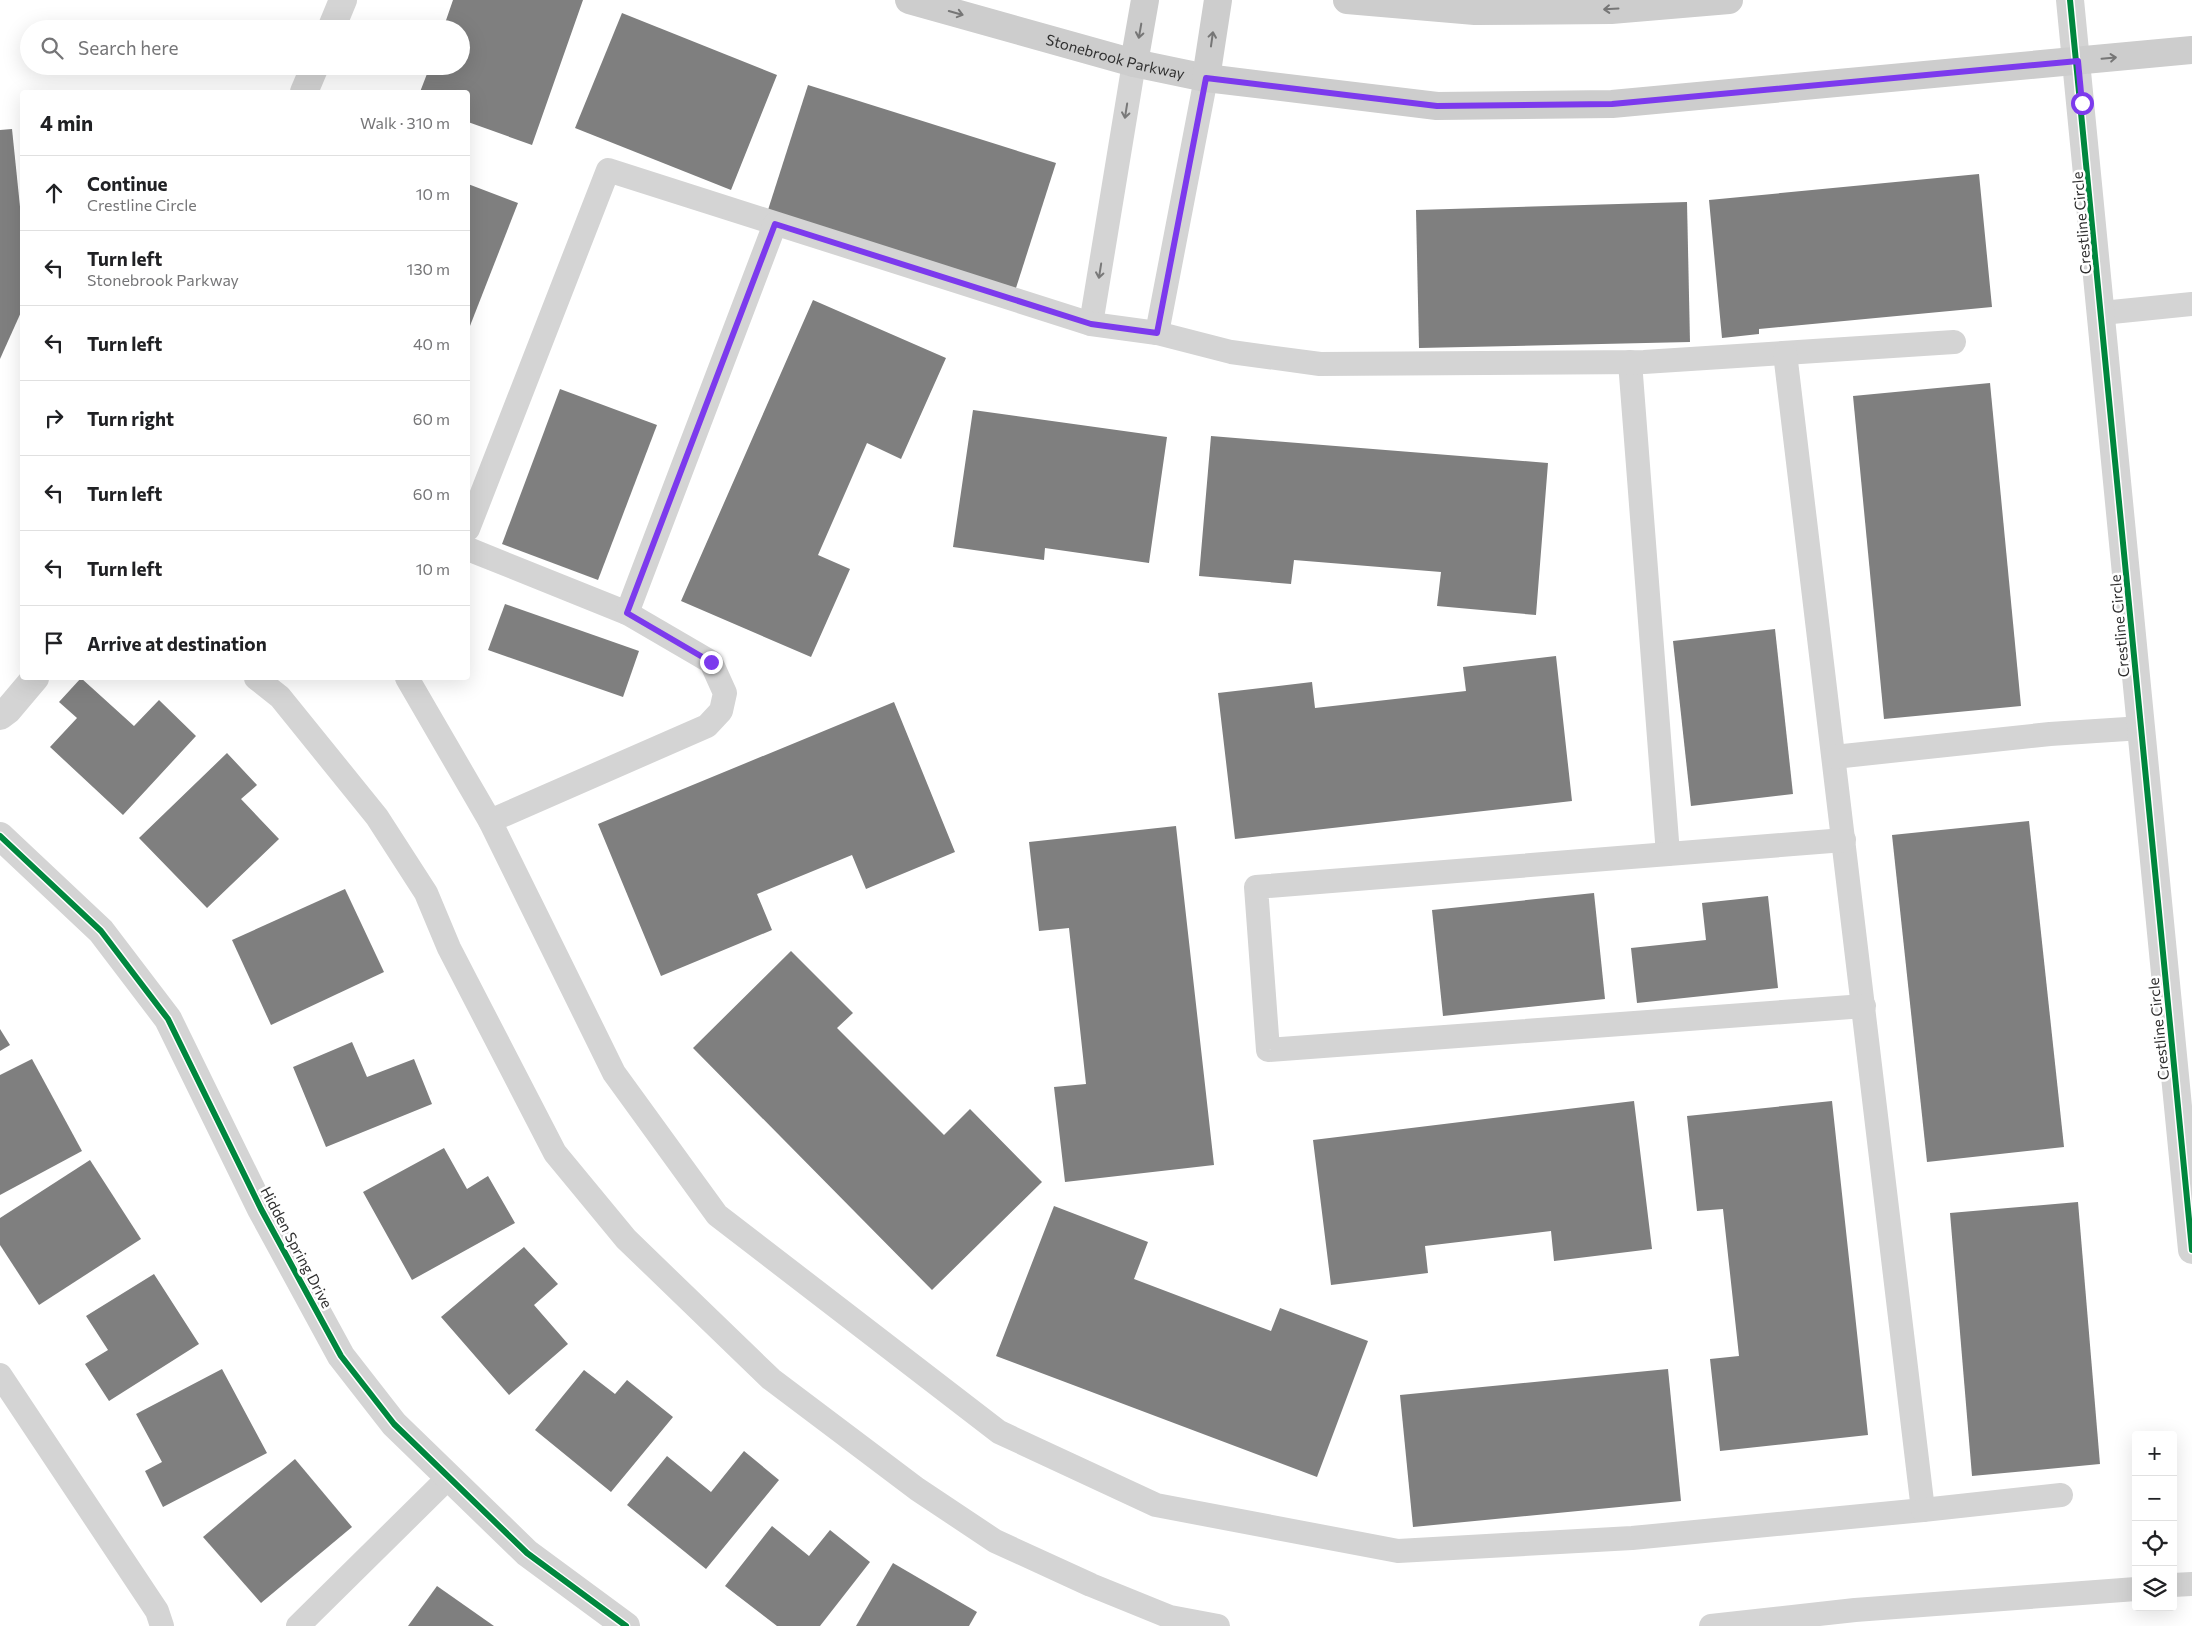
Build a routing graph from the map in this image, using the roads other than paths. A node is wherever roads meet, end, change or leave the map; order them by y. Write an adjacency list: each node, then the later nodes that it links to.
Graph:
1 (343, 0): 8 (street)
2 (909, 0): 11 (main road, Stonebrook Parkway, one-way to 11)
3 (1145, 0): 11 (main road, one-way to 11)
4 (1218, 0): 13 (main road, one-way to 4)
5 (1348, 0): 6 (main road, one-way to 5)
6 (1729, 0)
7 (2070, 0): 10 (street, Crestline Circle)
8 (335, 20)
9 (2192, 50): 10 (main road, Stonebrook Parkway, one-way to 9)
10 (2078, 61): 13 (main road, Stonebrook Parkway); 17 (street, Crestline Circle)
11 (1134, 63): 13 (main road, Stonebrook Parkway); 18 (lane, one-way to 18)
12 (311, 75): 14 (street)
13 (1206, 78): 19 (lane)
14 (305, 90)
15 (775, 224): 18 (lane); 23 (lane); 25 (lane)
16 (2192, 304): 17 (lane)
17 (2102, 313): 30 (street, Crestline Circle)
18 (1091, 324): 19 (lane)
19 (1157, 333): 22 (lane)
20 (1954, 342): 21 (lane)
21 (1785, 353): 22 (lane); 31 (lane)
22 (1630, 362): 35 (lane)
23 (470, 524)
24 (470, 550): 25 (lane)
25 (627, 613): 32 (lane)
26 (33, 680): 29 (street)
27 (259, 680): 48 (lane)
28 (407, 680): 32 (lane)
29 (0, 716)
30 (2142, 728): 31 (lane); 37 (street, Crestline Circle)
31 (1834, 757): 34 (lane)
32 (490, 821): 41 (lane)
33 (0, 836): 39 (street, Hidden Spring Drive)
34 (1844, 840): 35 (lane); 36 (lane)
35 (1668, 854): 36 (lane)
36 (1864, 1006): 41 (lane)
37 (2192, 1250)
38 (0, 1375): 45 (lane)
39 (449, 1477): 46 (lane); 47 (street, Hidden Spring Drive)
40 (2061, 1495): 41 (lane)
41 (1923, 1510)
42 (2192, 1584): 43 (lane)
43 (2177, 1585)
44 (2132, 1589): 49 (lane)
45 (162, 1626)
46 (298, 1626)
47 (626, 1626)
48 (1218, 1626)
49 (1711, 1626)

